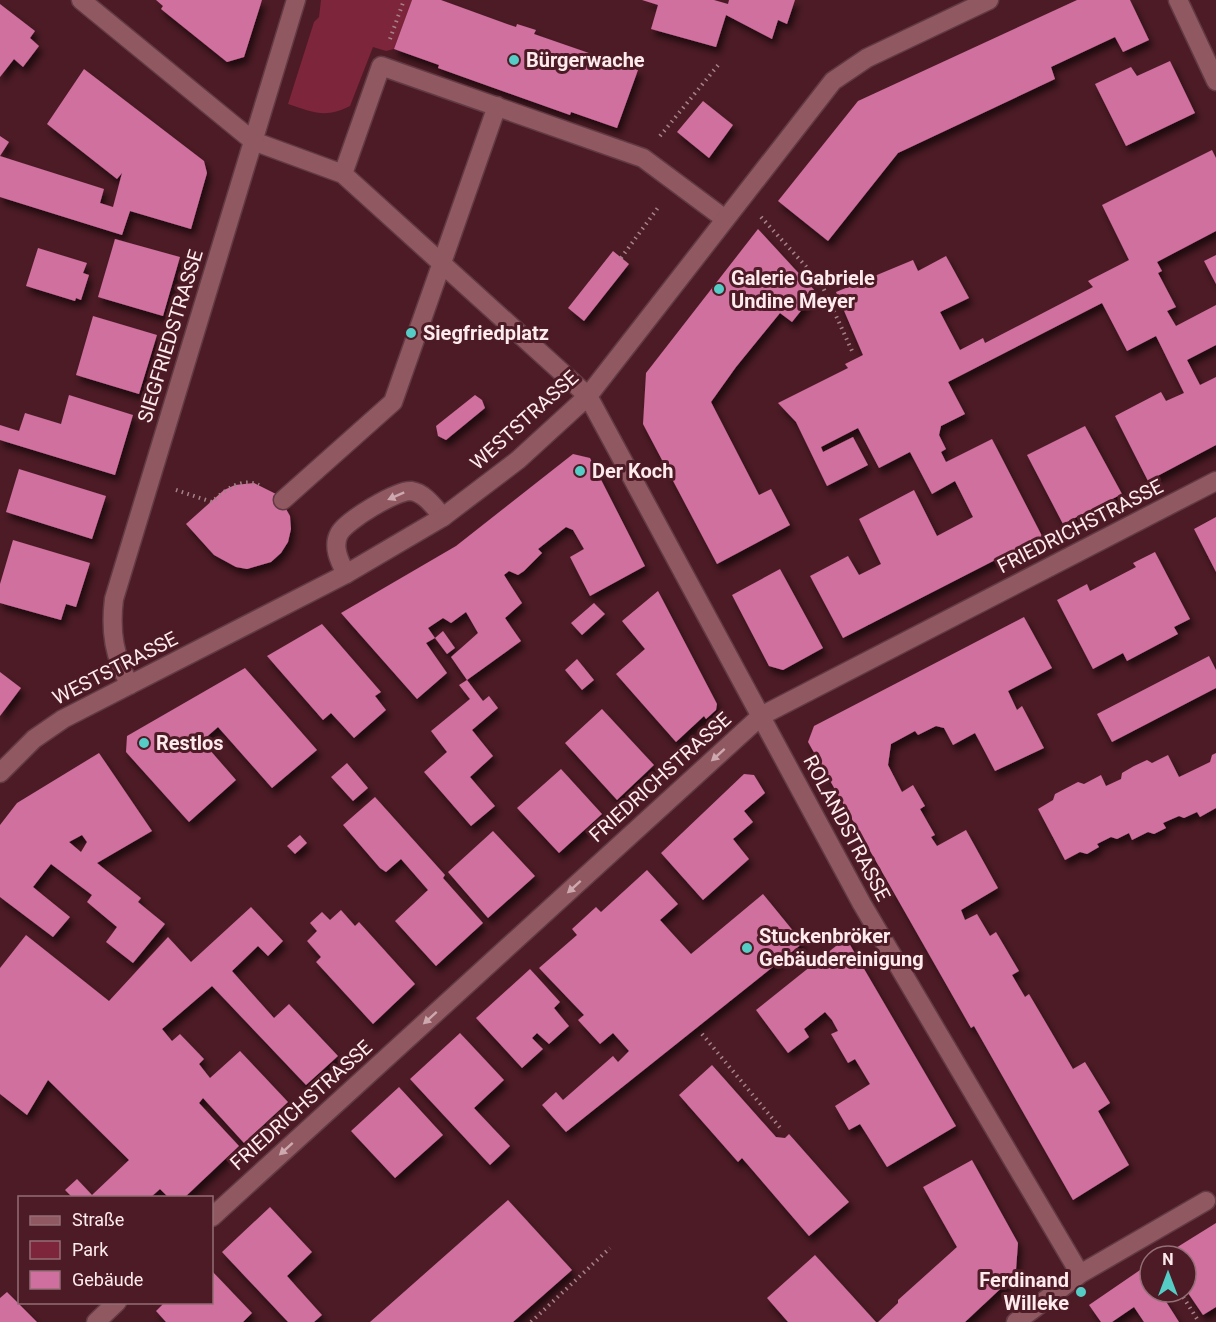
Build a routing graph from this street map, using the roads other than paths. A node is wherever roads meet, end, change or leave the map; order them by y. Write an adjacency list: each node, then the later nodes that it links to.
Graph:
1 (81, 0): 7 (street)
2 (296, 0): 7 (street, SIEGFRIEDSTRASSE)
3 (989, 0): 9 (street, WESTSTRASSE)
4 (1178, 0): 5 (street)
5 (1216, 81)
6 (496, 106): 8 (street); 9 (street); 10 (street)
7 (253, 141): 8 (street); 16 (street, SIEGFRIEDSTRASSE)
8 (343, 174): 10 (street)
9 (725, 219): 11 (street, WESTSTRASSE)
10 (442, 263): 11 (street); 13 (street)
11 (588, 396): 14 (street, WESTSTRASSE); 17 (street, ROLANDSTRASSE)
12 (1216, 481): 17 (street, FRIEDRICHSTRASSE)
13 (283, 500)
14 (442, 517): 15 (street, WESTSTRASSE); 15 (street, one-way to 15)
15 (346, 574): 16 (street, WESTSTRASSE)
16 (130, 685): 18 (street, WESTSTRASSE)
17 (761, 716): 20 (street, FRIEDRICHSTRASSE, one-way to 20); 21 (street, ROLANDSTRASSE)
18 (0, 773)
19 (1206, 1201): 21 (street)
20 (213, 1215)
21 (1072, 1279): 24 (street)
22 (115, 1304): 23 (street)
23 (96, 1322)
24 (1016, 1322)

